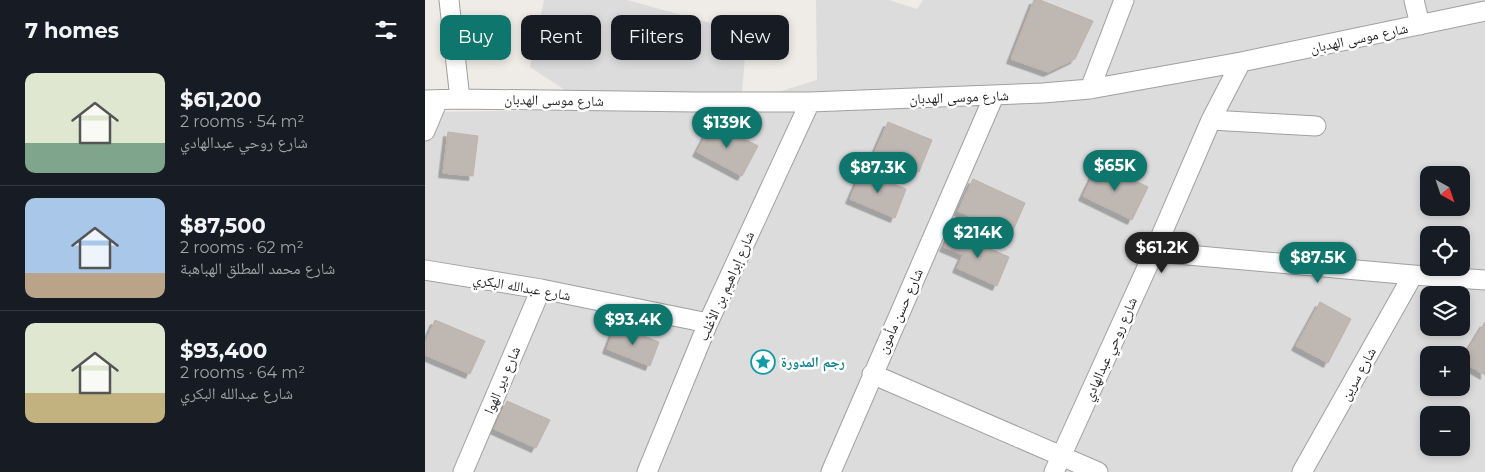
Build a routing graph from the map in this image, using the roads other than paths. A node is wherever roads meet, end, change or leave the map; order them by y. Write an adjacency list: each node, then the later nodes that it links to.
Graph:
1 (1124, 0): 7 (street)
2 (1415, 0): 5 (street)
3 (447, 2): 9 (street)
4 (1485, 11): 5 (street, شارع موسى الهدبان)
5 (1419, 25): 6 (street, شارع موسى الهدبان)
6 (1241, 62): 7 (street, شارع موسى الهدبان); 12 (street, شارع روحي عبدالهادي)
7 (1090, 90): 8 (street, شارع موسى الهدبان)
8 (994, 96): 11 (street, شارع موسى الهدبان); 21 (street, شارع حسن مأمون)
9 (460, 99): 10 (street, شارع موسى الهدبان); 11 (street, شارع موسى الهدبان)
10 (431, 100): 14 (street)
11 (810, 102): 20 (street, شارع إبراهيم بن الأغلب)
12 (1211, 120): 13 (street); 15 (street, شارع روحي عبدالهادي)
13 (1316, 126)
14 (425, 131)
15 (1154, 252): 17 (street); 22 (street, شارع روحي عبدالهادي)
16 (425, 270): 19 (street, شارع عبدالله البكري)
17 (1413, 276): 18 (street); 27 (street, شارع سرين)
18 (1485, 280)
19 (541, 289): 20 (street, شارع عبدالله البكري); 23 (street, شارع دير الهوا)
20 (707, 323): 24 (street, شارع إبراهيم بن الأغلب)
21 (872, 374): 22 (street); 25 (street, شارع حسن مأمون)
22 (1058, 464): 26 (street)
23 (463, 472)
24 (647, 472)
25 (831, 472)
26 (1098, 472)
27 (1302, 472)

